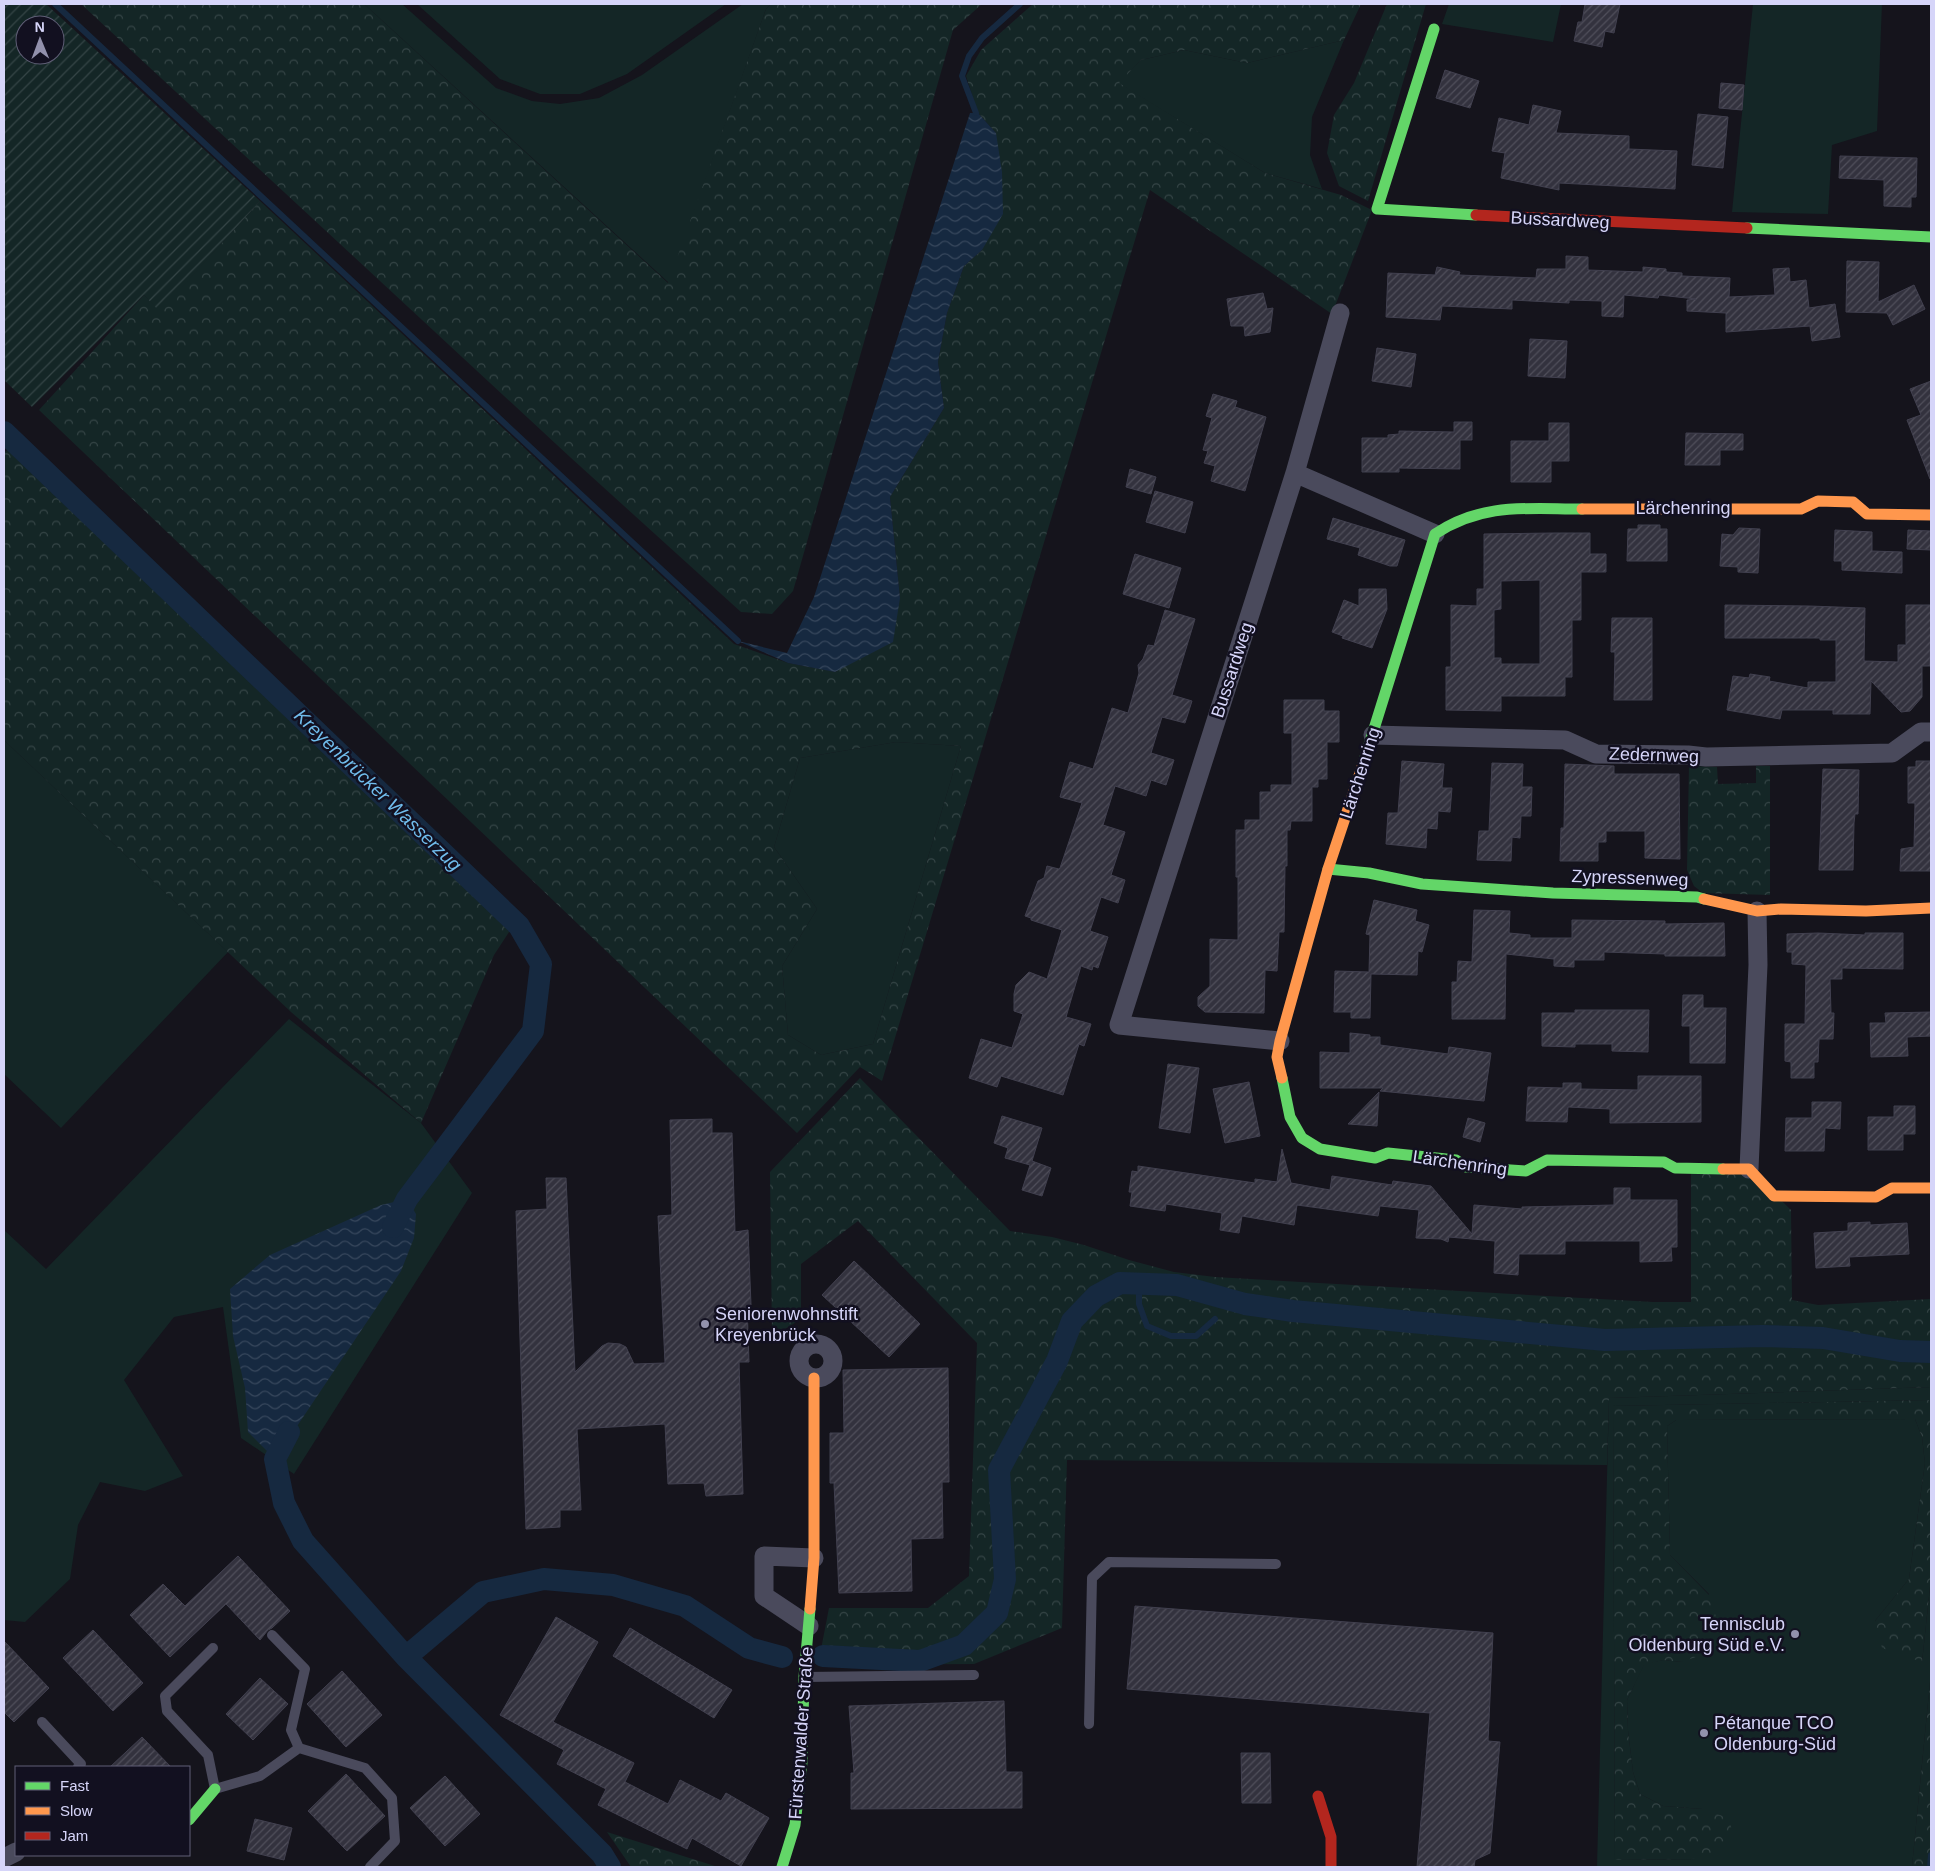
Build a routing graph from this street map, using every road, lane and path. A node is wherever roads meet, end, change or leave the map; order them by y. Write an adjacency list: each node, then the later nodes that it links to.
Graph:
1 (1434, 30): 2 (street, Bussardweg)
2 (1931, 237)
3 (1340, 313): 4 (street, Bussardweg)
4 (1295, 473): 6 (street); 12 (street, Bussardweg)
5 (1931, 515): 6 (street, Lärchenring)
6 (1435, 534): 8 (street, Lärchenring)
7 (1931, 732): 8 (street, Zedernweg)
8 (1373, 735): 9 (street, Lärchenring)
9 (1328, 869): 11 (street, Zypressenweg); 12 (street, Lärchenring)
10 (1931, 908): 11 (street, Zypressenweg)
11 (1757, 911): 13 (street)
12 (1280, 1042): 13 (street, Lärchenring)
13 (1749, 1169): 14 (street)
14 (1931, 1188)
15 (814, 1378): 16 (street, Fürstenwalder Straße)
16 (814, 1558): 18 (street, Fürstenwalder Straße); 18 (street, Fürstenwalder Straße)
17 (1276, 1564): 24 (lane)
18 (809, 1626): 22 (street, Fürstenwalder Straße)
19 (272, 1635): 25 (lane)
20 (213, 1648): 27 (lane)
21 (974, 1675): 22 (lane)
22 (804, 1677): 31 (street, Fürstenwalder Straße)
23 (42, 1722): 26 (lane)
24 (1089, 1724)
25 (299, 1748): 27 (lane); 30 (lane)
26 (79, 1766)
27 (215, 1789): 29 (street)
28 (1318, 1796): 32 (street)
29 (190, 1819)
30 (370, 1867)
31 (782, 1867)
32 (1331, 1867)

